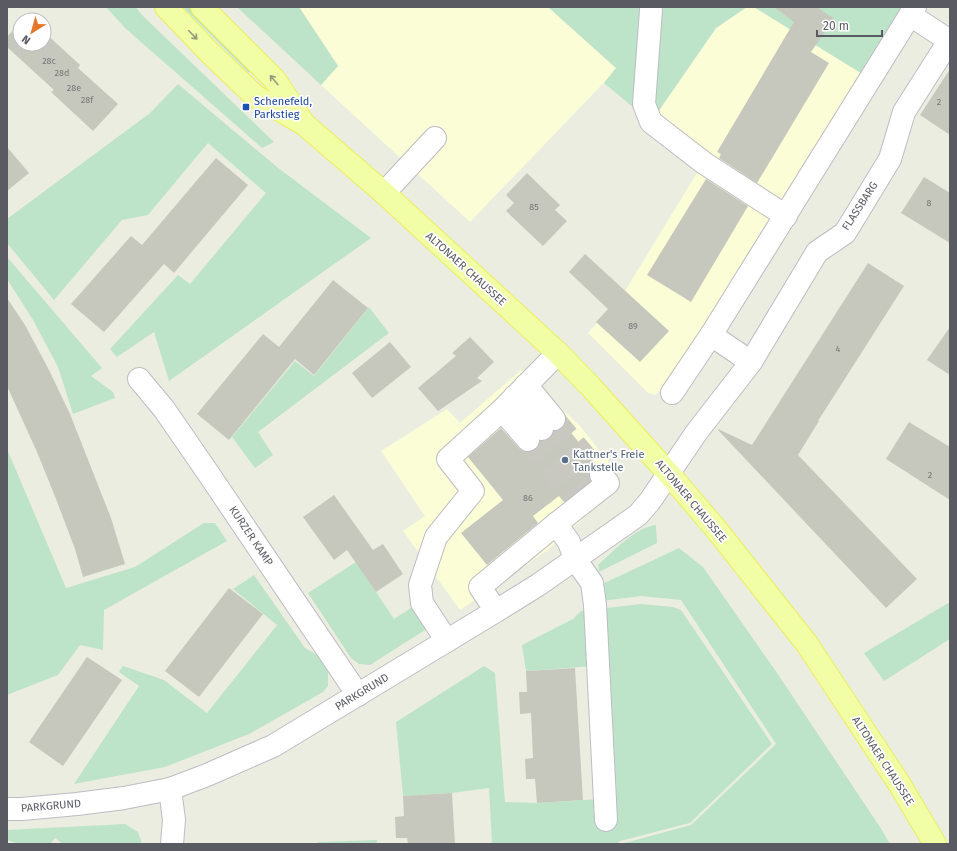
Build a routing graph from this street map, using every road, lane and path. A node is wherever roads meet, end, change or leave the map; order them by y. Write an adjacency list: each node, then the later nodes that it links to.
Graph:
1 (166, 7): 6 (main road, ALTONAER CHAUSSEE, one-way to 6)
2 (202, 7): 6 (main road, ALTONAER CHAUSSEE, one-way to 2)
3 (651, 10): 9 (street)
4 (913, 11): 5 (street, FLASSBARG); 9 (street, FLASSBARG)
5 (949, 41): 12 (street, FLASSBARG)
6 (304, 124): 8 (main road, ALTONAER CHAUSSEE)
7 (435, 138): 8 (street)
8 (384, 193): 11 (main road, ALTONAER CHAUSSEE)
9 (786, 216): 10 (street, FLASSBARG)
10 (711, 335): 12 (street); 14 (street, FLASSBARG)
11 (558, 353): 15 (street); 16 (main road, ALTONAER CHAUSSEE)
12 (751, 362): 16 (street, FLASSBARG)
13 (139, 379): 22 (street, KURZER KAMP)
14 (672, 393)
15 (514, 397): 15 (street); 21 (street)
16 (669, 474): 19 (street, PARKGRUND); 27 (main road, ALTONAER CHAUSSEE)
17 (588, 491): 18 (street)
18 (556, 524): 19 (street); 20 (street)
19 (575, 559): 20 (street, PARKGRUND); 25 (street)
20 (496, 611): 21 (street, PARKGRUND)
21 (446, 641): 22 (street, PARKGRUND)
22 (358, 695): 23 (street, PARKGRUND)
23 (170, 789): 24 (street, PARKGRUND); 26 (street)
24 (7, 809)
25 (606, 820)
26 (172, 844)
27 (935, 844)

